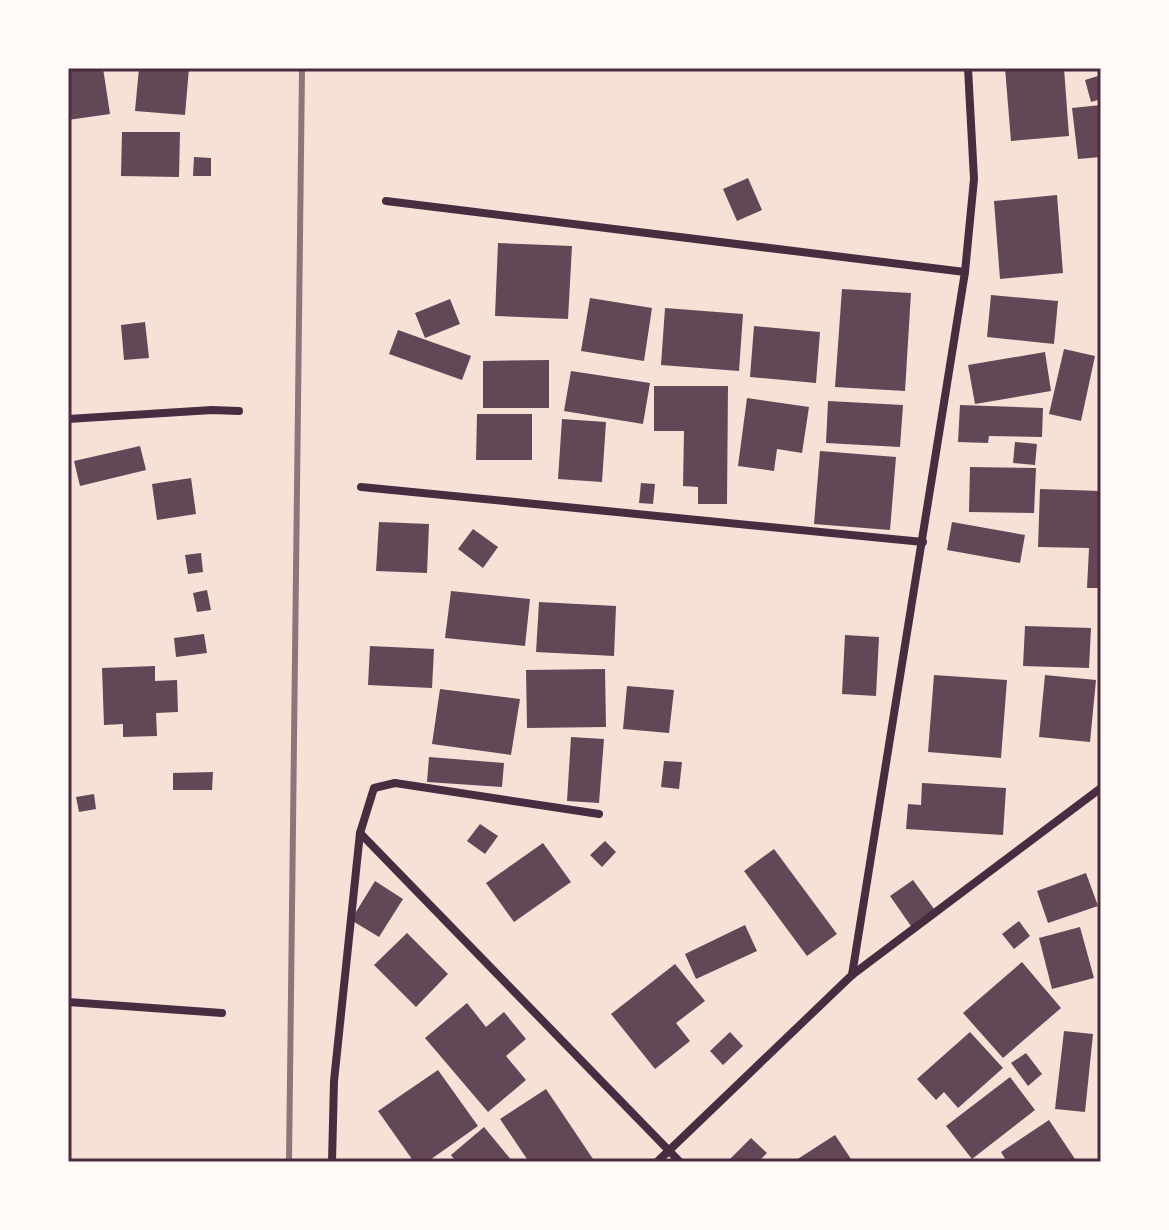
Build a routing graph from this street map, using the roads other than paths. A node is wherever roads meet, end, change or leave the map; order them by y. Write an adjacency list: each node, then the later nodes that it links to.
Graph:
1 (968, 68): 3 (street)
2 (386, 201): 3 (street)
3 (965, 272): 7 (street)
4 (239, 411): 5 (street)
5 (68, 419)
6 (361, 487): 7 (street)
7 (923, 542): 11 (street)
8 (1101, 788): 11 (street)
9 (599, 814): 10 (street)
10 (360, 833): 14 (street); 15 (street)
11 (852, 975): 14 (street)
12 (68, 1002): 13 (street)
13 (222, 1013)
14 (669, 1150): 16 (street); 17 (street)
15 (332, 1162)
16 (657, 1162)
17 (680, 1162)

